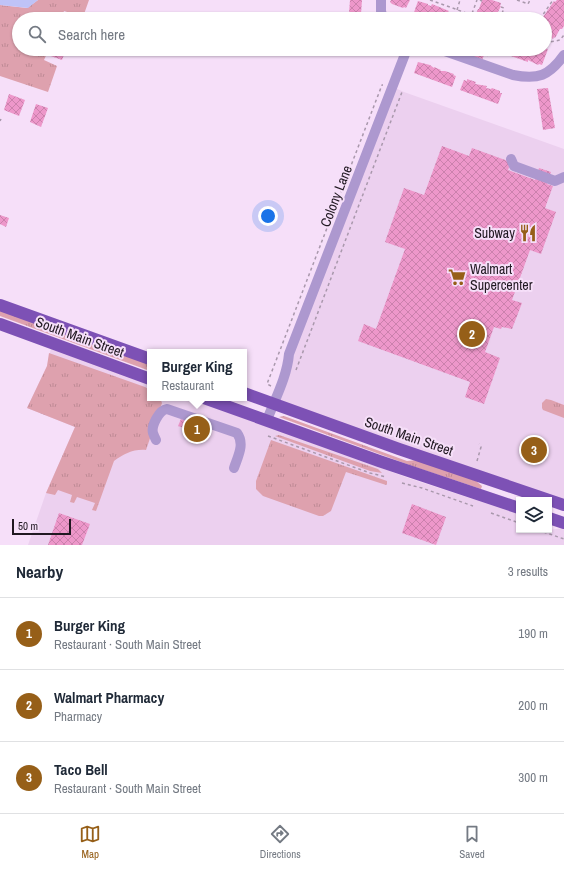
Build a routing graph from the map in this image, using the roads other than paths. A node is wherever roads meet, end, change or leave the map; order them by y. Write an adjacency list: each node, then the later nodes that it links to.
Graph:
1 (381, 0): 2 (street)
2 (381, 12)
3 (564, 55): 5 (street)
4 (404, 56): 14 (street, Colony Lane)
5 (459, 56)
6 (511, 159): 7 (street)
7 (564, 177)
8 (0, 305): 10 (main road, South Main Street)
9 (0, 324): 11 (main road, South Main Street)
10 (147, 358)
11 (147, 378)
12 (247, 394): 14 (main road, South Main Street)
13 (213, 401): 15 (main road)
14 (271, 403): 15 (street, Colony Lane); 18 (main road, South Main Street)
15 (267, 420): 19 (main road)
16 (156, 440): 17 (street)
17 (234, 468)
18 (564, 505)
19 (516, 507)
20 (552, 519): 21 (main road)
21 (564, 523)

